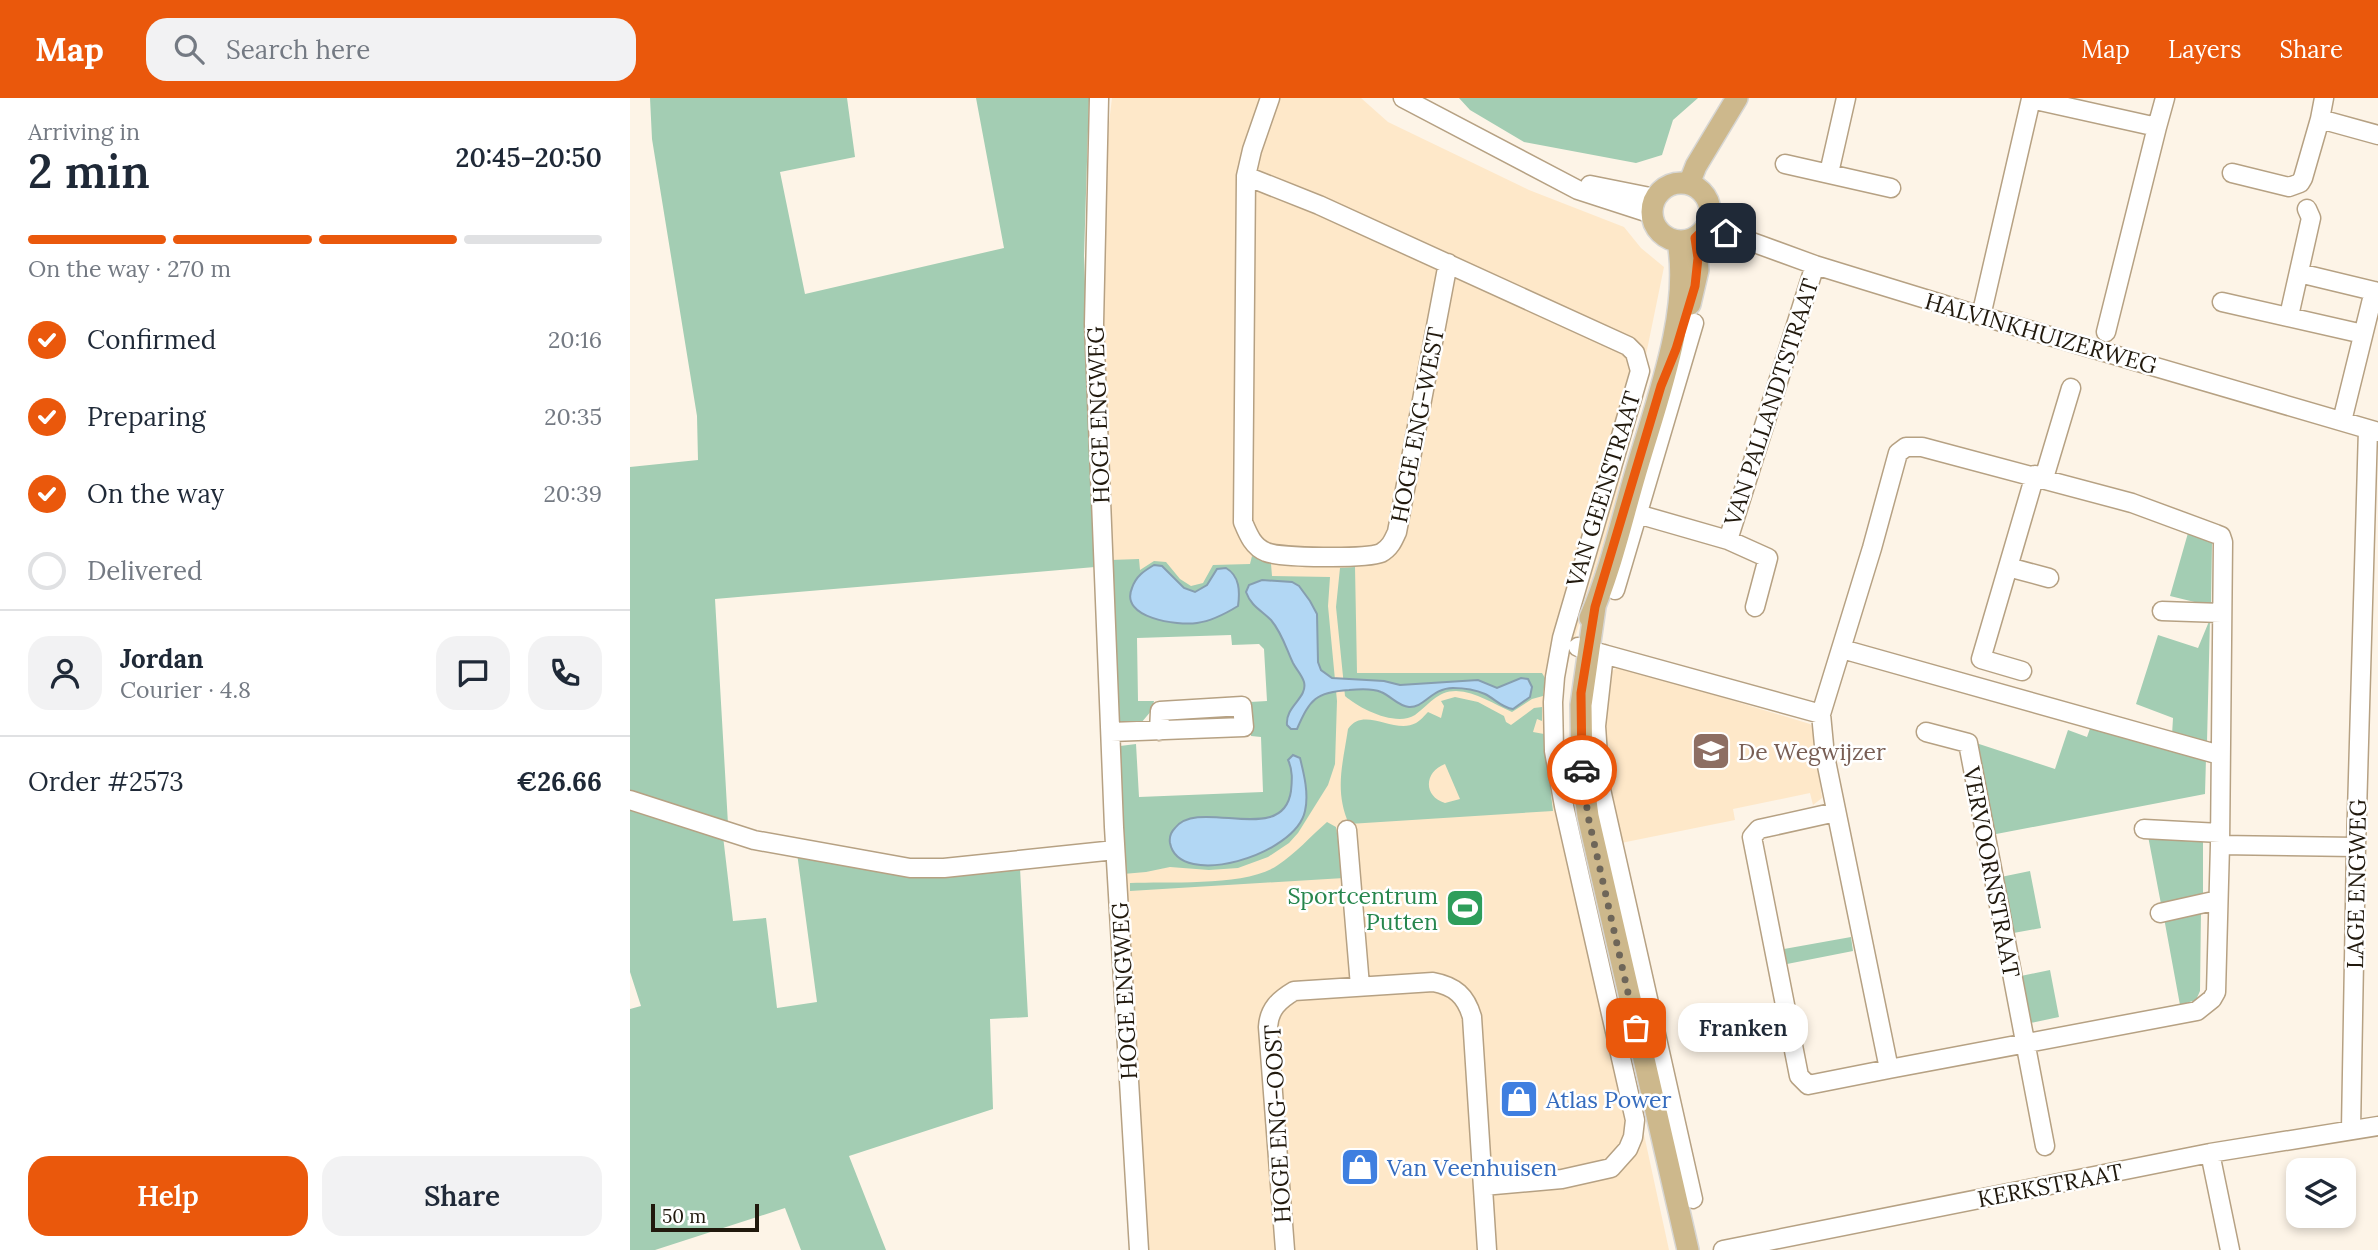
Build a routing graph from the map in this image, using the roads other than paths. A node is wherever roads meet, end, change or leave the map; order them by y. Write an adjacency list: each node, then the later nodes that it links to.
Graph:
1 (1099, 98): 50 (street, HOGE ENGWEG)
2 (1270, 98): 15 (street, HOGE ENG-WEST)
3 (1403, 98): 19 (street)
4 (1846, 98): 13 (street)
5 (2165, 98): 10 (street)
6 (2324, 98): 9 (street)
7 (2029, 99): 10 (street); 27 (street)
8 (1734, 105): 16 (main road)
9 (2320, 120): 11 (street); 18 (street)
10 (2157, 127): 29 (street)
11 (2378, 135)
12 (1786, 164): 13 (street)
13 (1829, 173): 17 (street)
14 (2232, 173): 18 (street)
15 (1246, 176): 21 (street); 21 (street, HOGE ENG-WEST)
16 (1695, 187): 19 (main road); 20 (main road)
17 (1891, 188)
18 (2301, 196): 23 (street)
19 (1654, 206): 20 (main road)
20 (1694, 235): 22 (street, HALVINKHUIZERWEG); 35 (main road, VAN GEENSTRAAT)
21 (1448, 263): 69 (street)
22 (1815, 265): 27 (street, HALVINKHUIZERWEG); 36 (street, VAN PALLANDTSTRAAT)
23 (2300, 273): 24 (street); 26 (street)
24 (2376, 292): 30 (street)
25 (2222, 302): 26 (street)
26 (2289, 316): 30 (street)
27 (1981, 317): 32 (street, HALVINKHUIZERWEG)
28 (1695, 323): 35 (street, VAN GEENSTRAAT)
29 (2106, 332)
30 (2362, 334): 32 (street)
31 (2071, 388): 34 (street)
32 (2342, 421): 33 (street, HALVINKHUIZERWEG)
33 (2373, 430): 58 (street, LAGE ENGWEG)
34 (2040, 477): 37 (street); 42 (street); 43 (street)
35 (1631, 512): 36 (street, VAN PALLANDTSTRAAT); 39 (street, VAN GEENSTRAAT); 44 (main road, VAN GEENSTRAAT)
36 (1727, 540): 40 (street, VAN PALLANDTSTRAAT)
37 (2008, 567): 38 (street); 45 (street)
38 (2049, 578)
39 (1615, 590)
40 (1755, 607)
41 (2162, 611): 42 (street)
42 (2221, 613): 52 (street)
43 (1842, 649): 47 (street); 48 (street)
44 (1590, 650): 48 (street); 70 (street, VAN GEENSTRAAT); 74 (main road, VAN GEENSTRAAT)
45 (1981, 659): 46 (street); 47 (street)
46 (2022, 671)
47 (1972, 686): 52 (street)
48 (1821, 714): 54 (street)
49 (1159, 731): 50 (street)
50 (1111, 732): 59 (street, HOGE ENGWEG)
51 (1926, 732): 63 (street, VERVOORNSTRAAT)
52 (2220, 755): 57 (street)
53 (630, 800): 59 (street)
54 (1836, 812): 64 (street); 64 (street)
55 (1348, 830): 62 (street)
56 (2144, 830): 57 (street)
57 (2220, 839): 58 (street); 60 (street)
58 (2356, 847): 66 (street, LAGE ENGWEG)
59 (1115, 850): 71 (street, HOGE ENGWEG)
60 (2218, 900): 61 (street); 63 (street)
61 (2160, 913)
62 (1360, 986): 69 (street, HOGE ENG-OOST); 72 (street, HOGE ENG-OOST)
63 (2025, 1044): 64 (street); 67 (street, VERVOORNSTRAAT)
64 (1889, 1069)
65 (2378, 1126): 66 (street, KERKSTRAAT)
66 (2351, 1129): 68 (street, KERKSTRAAT)
67 (2045, 1146)
68 (2210, 1153): 75 (street, KERKSTRAAT); 76 (street)
69 (1483, 1186): 73 (street, HOGE ENG-OOST)
70 (1693, 1199)
71 (1139, 1250)
72 (1284, 1250)
73 (1487, 1250)
74 (1688, 1250)
75 (1723, 1250)
76 (2230, 1250)

